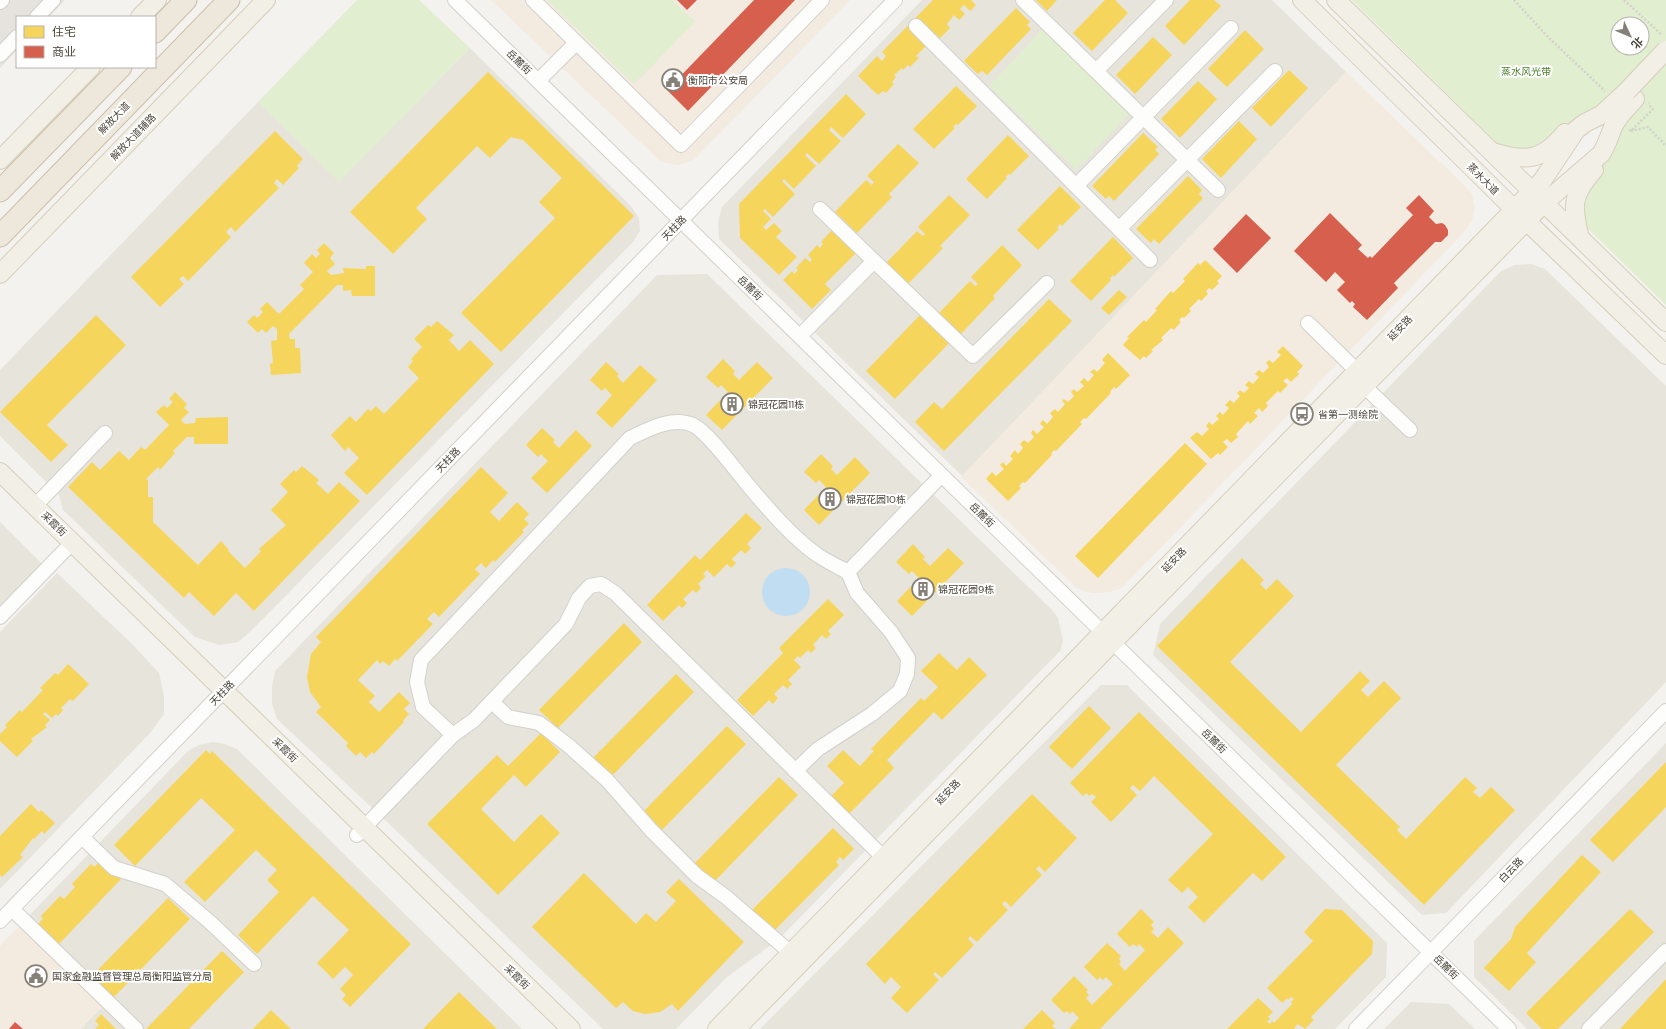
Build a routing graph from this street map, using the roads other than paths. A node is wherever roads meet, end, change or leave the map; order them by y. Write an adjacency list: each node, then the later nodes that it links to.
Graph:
1 (53, 0): 15 (street)
2 (157, 0): 16 (main road)
3 (186, 0): 19 (highway)
4 (229, 0): 44 (highway, 解放大道)
5 (266, 0): 48 (main road, 解放大道辅路)
6 (443, 0): 42 (street, 岳麓街)
7 (455, 0): 29 (street, 岳麓街)
8 (532, 0): 21 (street)
9 (822, 0): 21 (street)
10 (895, 0): 42 (street, 天柱路)
11 (1023, 0): 27 (street)
12 (1166, 0): 27 (street)
13 (1302, 0): 41 (main road, 蒸水大道)
14 (1336, 0): 33 (main road)
15 (38, 16)
16 (141, 16)
17 (916, 26): 36 (street)
18 (1231, 28): 31 (street)
19 (156, 31)
20 (16, 38): 23 (street)
21 (576, 43): 29 (street)
22 (1666, 50): 30 (main road, bridge)
23 (0, 55)
24 (1666, 66): 30 (main road)
25 (90, 68): 34 (main road)
26 (120, 68): 38 (highway)
27 (1096, 71): 31 (street)
28 (1275, 71): 35 (street)
29 (538, 81): 42 (street, 岳麓街)
30 (1631, 95): 32 (main road, 延安路)
31 (1144, 118): 35 (street); 36 (street)
32 (1607, 121): 33 (main road); 39 (main road, 延安路); 39 (main road, 延安路); 45 (main road)
33 (1490, 151): 39 (main road)
34 (0, 160)
35 (1187, 160): 37 (street); 43 (street)
36 (1076, 186): 43 (street)
37 (1218, 190)
38 (0, 192)
39 (1538, 198): 41 (main road, 延安路); 45 (main road)
40 (820, 209): 47 (street)
41 (1520, 216): 53 (main road, 蒸水大道); 54 (main road, 延安路)
42 (678, 224): 52 (street, 岳麓街); 58 (street, 岳麓街); 65 (street, 天柱路)
43 (1119, 229): 46 (street)
44 (0, 236)
45 (1580, 238): 51 (main road)
46 (1150, 260)
47 (874, 261): 49 (street); 52 (street)
48 (0, 274)
49 (1047, 283)
50 (1308, 322): 54 (street)
51 (1666, 322)
52 (800, 336): 64 (street, 岳麓街)
53 (1666, 355)
54 (1361, 379): 55 (street); 64 (main road, 延安路)
55 (1410, 430)
56 (105, 433): 60 (street)
57 (0, 472): 60 (main road, 采霞街)
58 (936, 481): 62 (street); 64 (street, 岳麓街)
59 (0, 487): 61 (main road, 采霞街)
60 (35, 506): 65 (main road, 采霞街)
61 (65, 550): 63 (street); 65 (main road, 采霞街)
62 (848, 572): 69 (street); 70 (street)
63 (0, 617)
64 (1105, 640): 73 (main road, 延安路); 78 (street, 岳麓街); 84 (main road, 延安路)
65 (221, 694): 71 (main road, 采霞街); 72 (street, 天柱路)
66 (492, 702): 69 (street); 70 (street); 77 (street)
67 (1666, 711): 78 (street, 白云路)
68 (1666, 721): 78 (street, 白云路)
69 (452, 735): 71 (street)
70 (795, 771): 73 (street)
71 (361, 831): 81 (main road, 采霞街); 82 (main road, 采霞街)
72 (82, 836): 74 (street, 天柱路); 79 (street)
73 (884, 858): 77 (main road, 延安路)
74 (12, 909): 75 (street, 天柱路); 80 (street)
75 (0, 921)
76 (1666, 951): 89 (street)
77 (792, 953): 83 (main road, 延安路)
78 (1430, 957): 85 (street, 白云路); 86 (street, 白云路); 87 (street, 岳麓街); 88 (street, 岳麓街)
79 (254, 964)
80 (136, 1029)
81 (556, 1029)
82 (571, 1029)
83 (717, 1029)
84 (736, 1029)
85 (1356, 1029)
86 (1364, 1029)
87 (1497, 1029)
88 (1509, 1029)
89 (1589, 1029)

